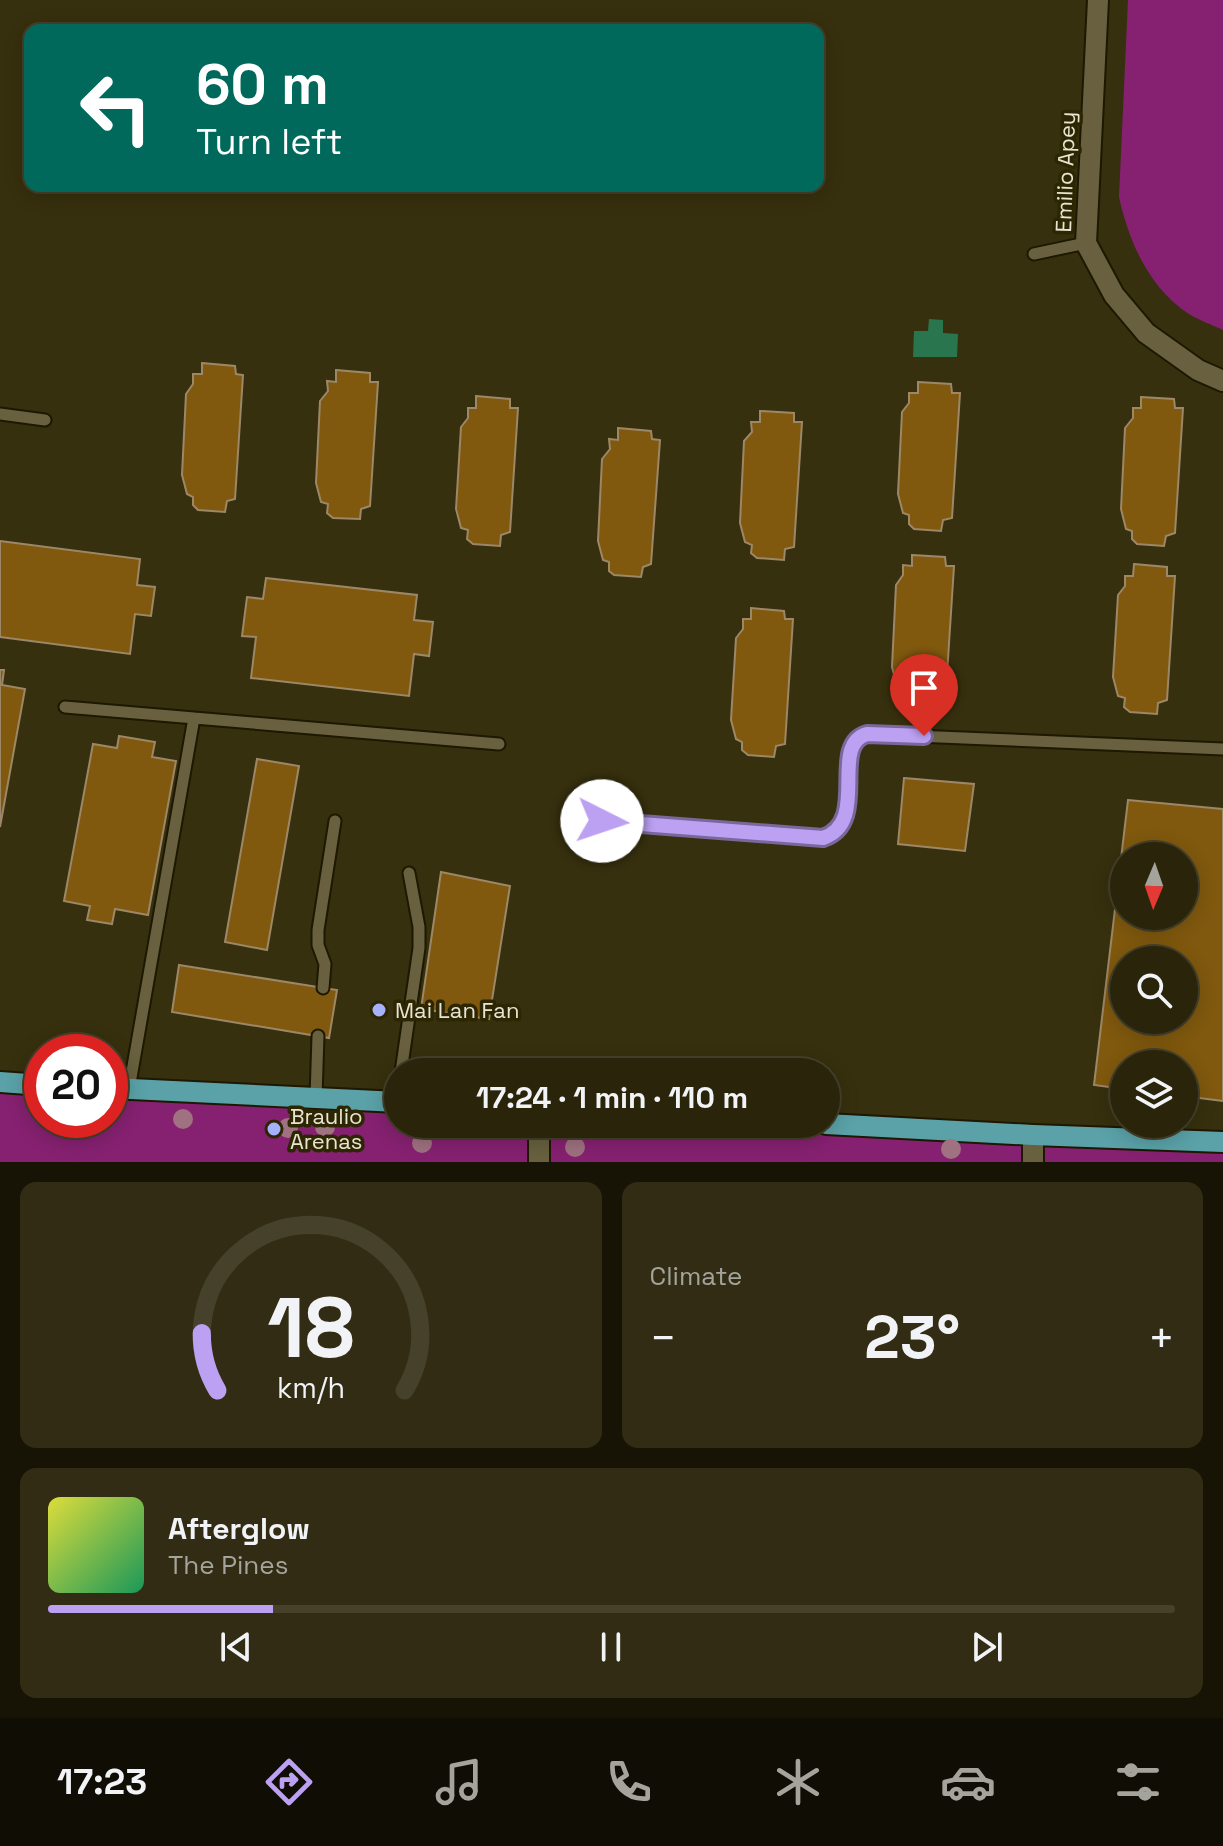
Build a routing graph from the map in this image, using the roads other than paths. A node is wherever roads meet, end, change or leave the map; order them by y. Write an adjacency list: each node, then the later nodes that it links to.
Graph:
1 (1098, 0): 2 (street, Emilio Apey)
2 (1086, 243): 3 (lane); 4 (street, Emilio Apey)
3 (1034, 254)
4 (1223, 381)
5 (0, 414): 6 (lane)
6 (45, 420)
7 (65, 707): 8 (lane)
8 (194, 718): 9 (lane); 16 (lane)
9 (499, 744)
10 (1223, 749): 12 (lane)
11 (335, 821): 14 (lane)
12 (602, 821)
13 (409, 873): 17 (lane)
14 (323, 988)
15 (318, 1036): 21 (lane)
16 (128, 1044)
17 (403, 1058)
18 (0, 1082): 19 (main road)
19 (24, 1084)
20 (128, 1088): 21 (main road)
21 (316, 1097): 22 (main road)
22 (384, 1101)
23 (840, 1125): 24 (main road)
24 (1033, 1135): 26 (main road); 28 (street)
25 (539, 1138): 27 (street)
26 (1223, 1142)
27 (539, 1162)
28 (1033, 1162)

